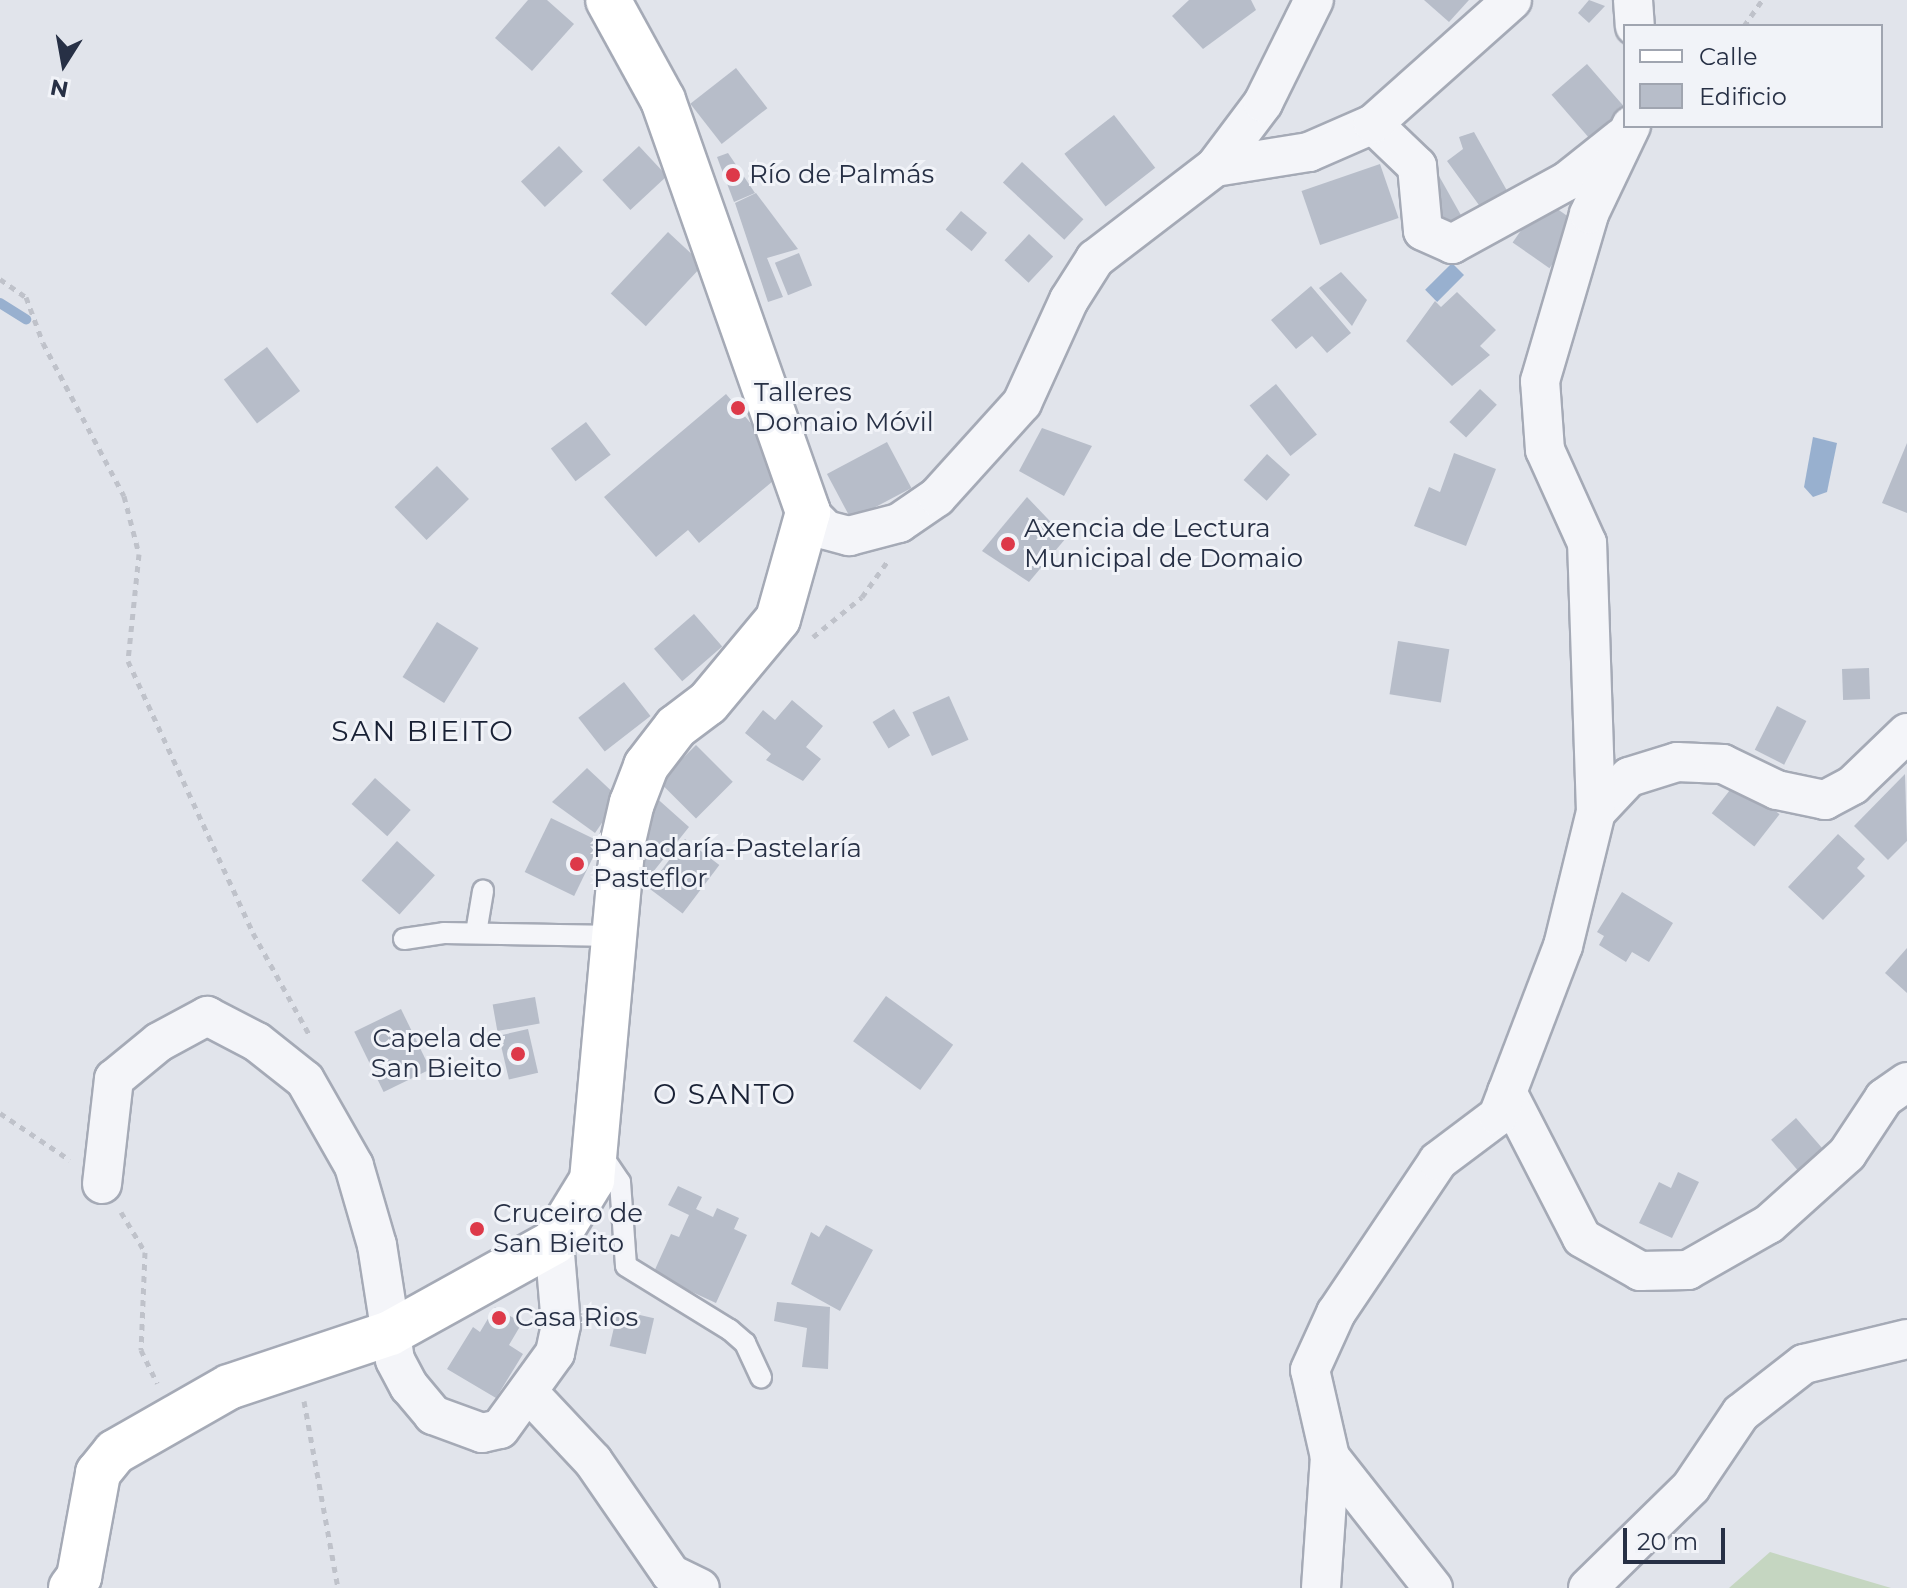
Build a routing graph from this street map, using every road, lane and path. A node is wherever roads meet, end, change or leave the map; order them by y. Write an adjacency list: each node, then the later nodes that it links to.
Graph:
1 (608, 0): 12 (street)
2 (1314, 0): 10 (street)
3 (1512, 0): 8 (street)
4 (1633, 0): 6 (street)
5 (1762, 0): 7 (path)
6 (1635, 24)
7 (1745, 24)
8 (1373, 124): 9 (street); 10 (street)
9 (1629, 129): 16 (street)
10 (1215, 167): 12 (street)
11 (0, 279): 22 (path)
12 (808, 512): 19 (street)
13 (891, 557): 14 (path)
14 (799, 648)
15 (1907, 733): 16 (street)
16 (1596, 812): 23 (street)
17 (483, 891): 18 (lane)
18 (476, 933): 19 (lane); 20 (lane)
19 (616, 936): 25 (street)
20 (404, 939)
21 (1907, 1082): 23 (street)
22 (309, 1086): 26 (street); 28 (street)
23 (1507, 1092): 34 (street)
24 (0, 1113): 26 (path)
25 (596, 1147): 27 (street); 31 (lane)
26 (102, 1184): 33 (path)
27 (554, 1242): 28 (street); 32 (street)
28 (396, 1329): 30 (street); 32 (street)
29 (1907, 1339): 40 (street)
30 (289, 1363): 33 (street); 36 (path)
31 (761, 1378)
32 (517, 1409): 37 (street)
33 (178, 1419): 35 (street)
34 (1330, 1457): 38 (street); 39 (street)
35 (71, 1588)
36 (338, 1588)
37 (700, 1588)
38 (1321, 1588)
39 (1433, 1588)
40 (1588, 1588)

